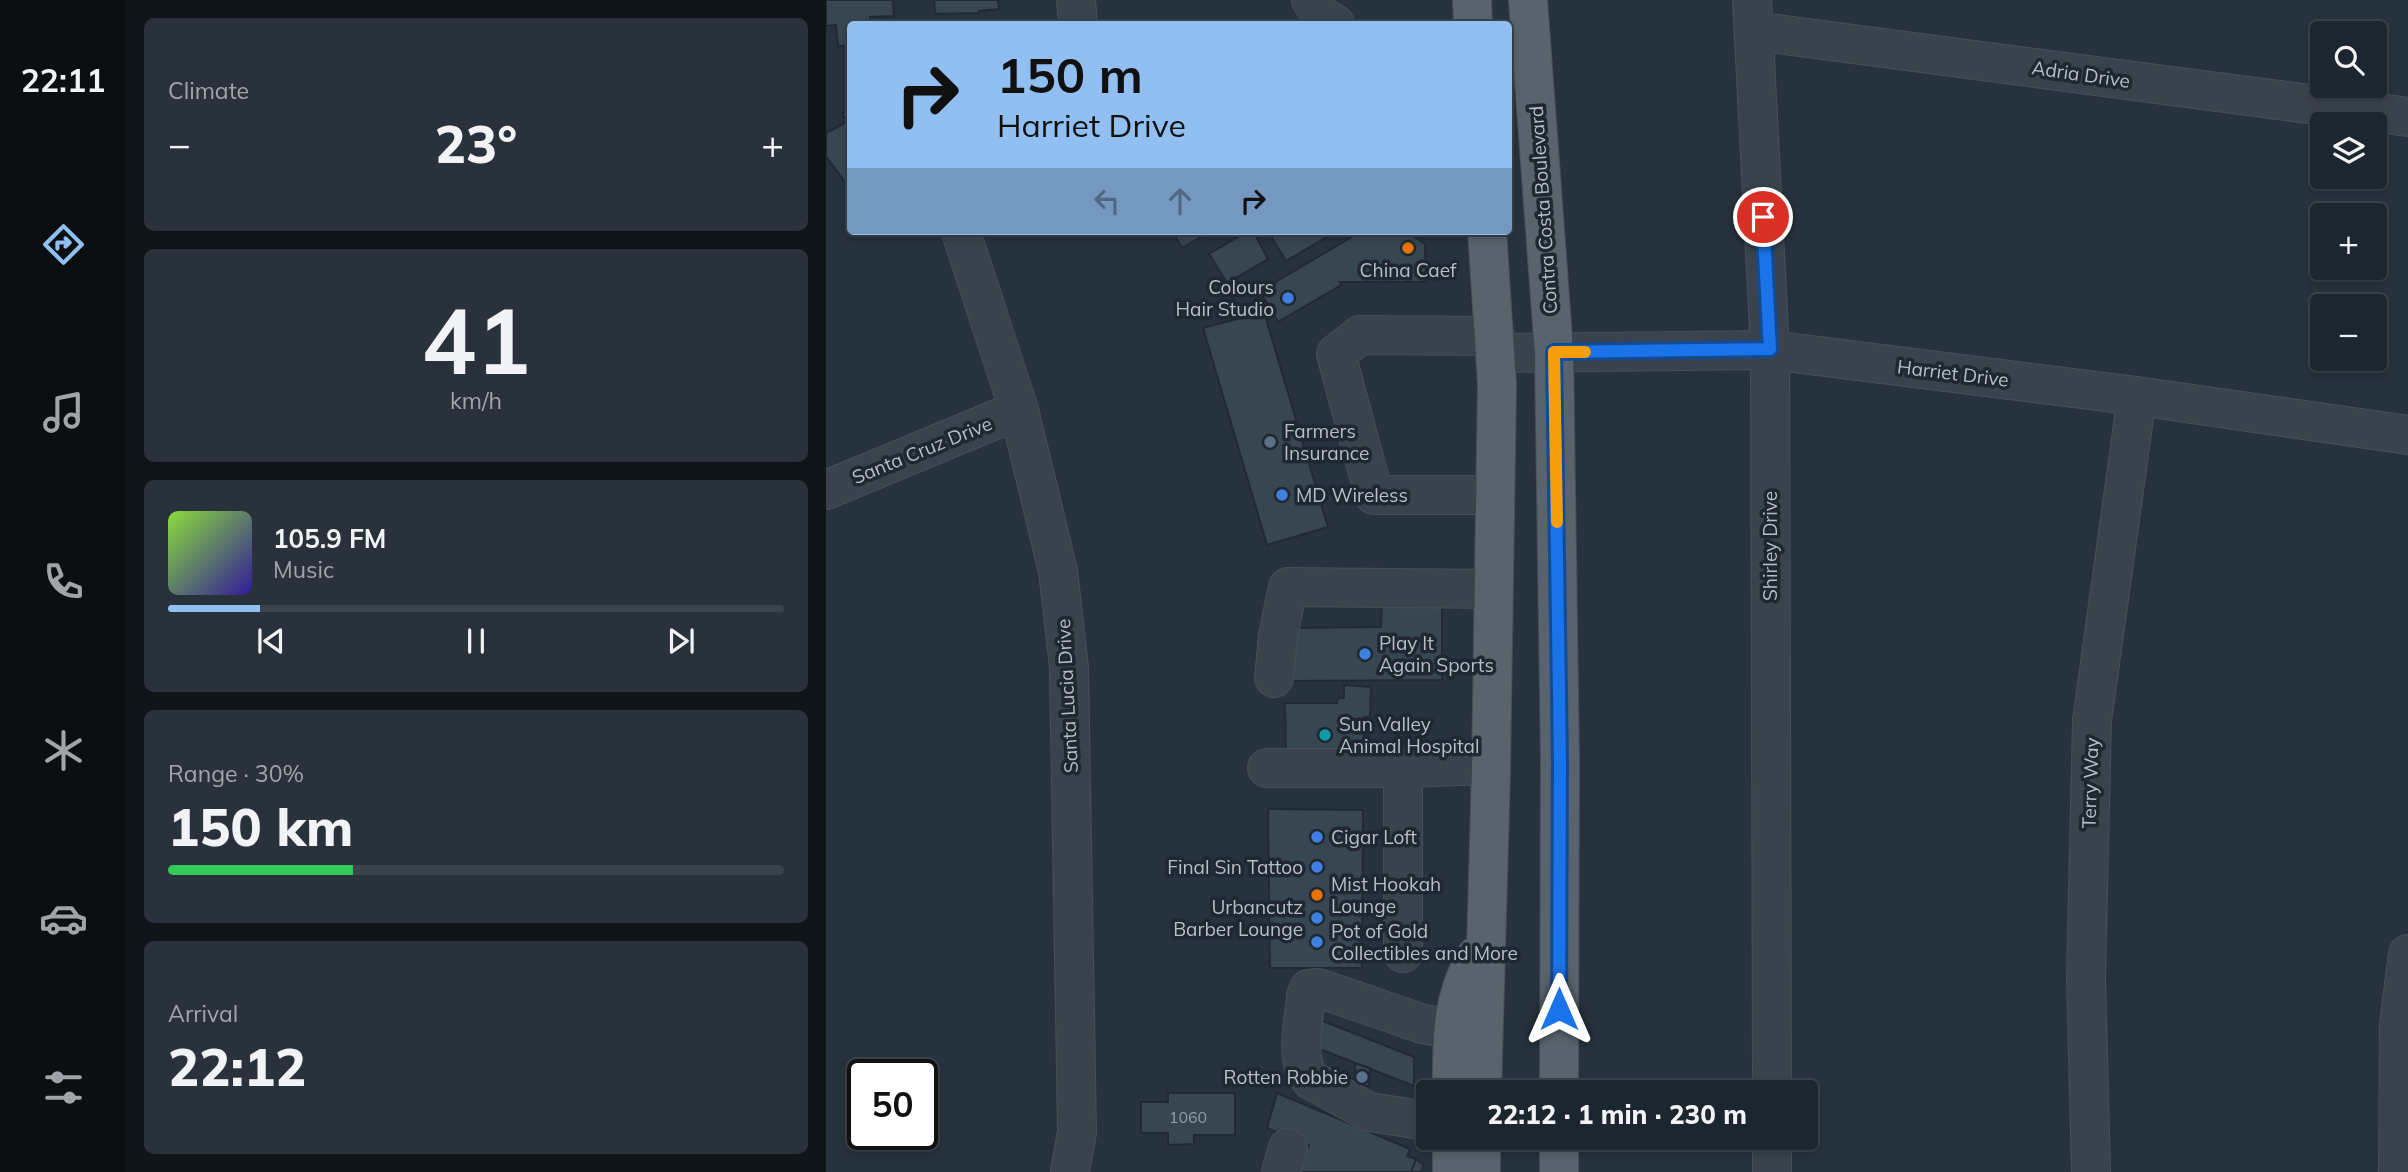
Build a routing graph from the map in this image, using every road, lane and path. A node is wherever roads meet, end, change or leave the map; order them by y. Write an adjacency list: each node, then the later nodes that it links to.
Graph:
1 (1076, 0): 6 (street)
2 (1311, 0): 7 (street)
3 (1472, 0): 8 (main road)
4 (1528, 0): 14 (main road, Contra Costa Boulevard)
5 (1753, 15): 9 (street, Adria Drive); 13 (street, Shirley Drive)
6 (1078, 21)
7 (1330, 21)
8 (1473, 21)
9 (2408, 117)
10 (962, 235): 16 (street, Santa Lucia Drive)
11 (1487, 235): 12 (main road)
12 (1495, 344): 14 (street, Harriet Drive); 19 (main road); 19 (street, Harriet Drive)
13 (1770, 349): 14 (street, Harriet Drive); 15 (street, Harriet Drive); 32 (street, Shirley Drive)
14 (1554, 352): 31 (main road, Contra Costa Boulevard)
15 (2137, 396): 17 (street, Harriet Drive); 43 (street, Terry Way)
16 (1019, 410): 18 (street, Santa Cruz Drive); 38 (street, Santa Lucia Drive)
17 (2408, 435)
18 (826, 490)
19 (1495, 495): 20 (main road)
20 (1494, 589): 21 (street); 22 (main road)
21 (1274, 678)
22 (1491, 765): 24 (street); 25 (main road)
23 (1267, 768): 24 (street)
24 (1403, 768): 26 (street)
25 (1486, 939): 28 (main road); 30 (main road)
26 (1403, 953)
27 (2408, 954): 44 (street)
28 (1452, 1029): 29 (main road); 33 (street)
29 (1452, 1080)
30 (1482, 1080)
31 (1559, 1080)
32 (1772, 1080)
33 (1416, 1119)
34 (1452, 1150): 39 (main road)
35 (1481, 1150): 40 (main road)
36 (1559, 1150): 41 (main road)
37 (1772, 1150): 42 (street)
38 (1070, 1172)
39 (1452, 1172)
40 (1481, 1172)
41 (1559, 1172)
42 (1772, 1172)
43 (2091, 1172)
44 (2398, 1172)

